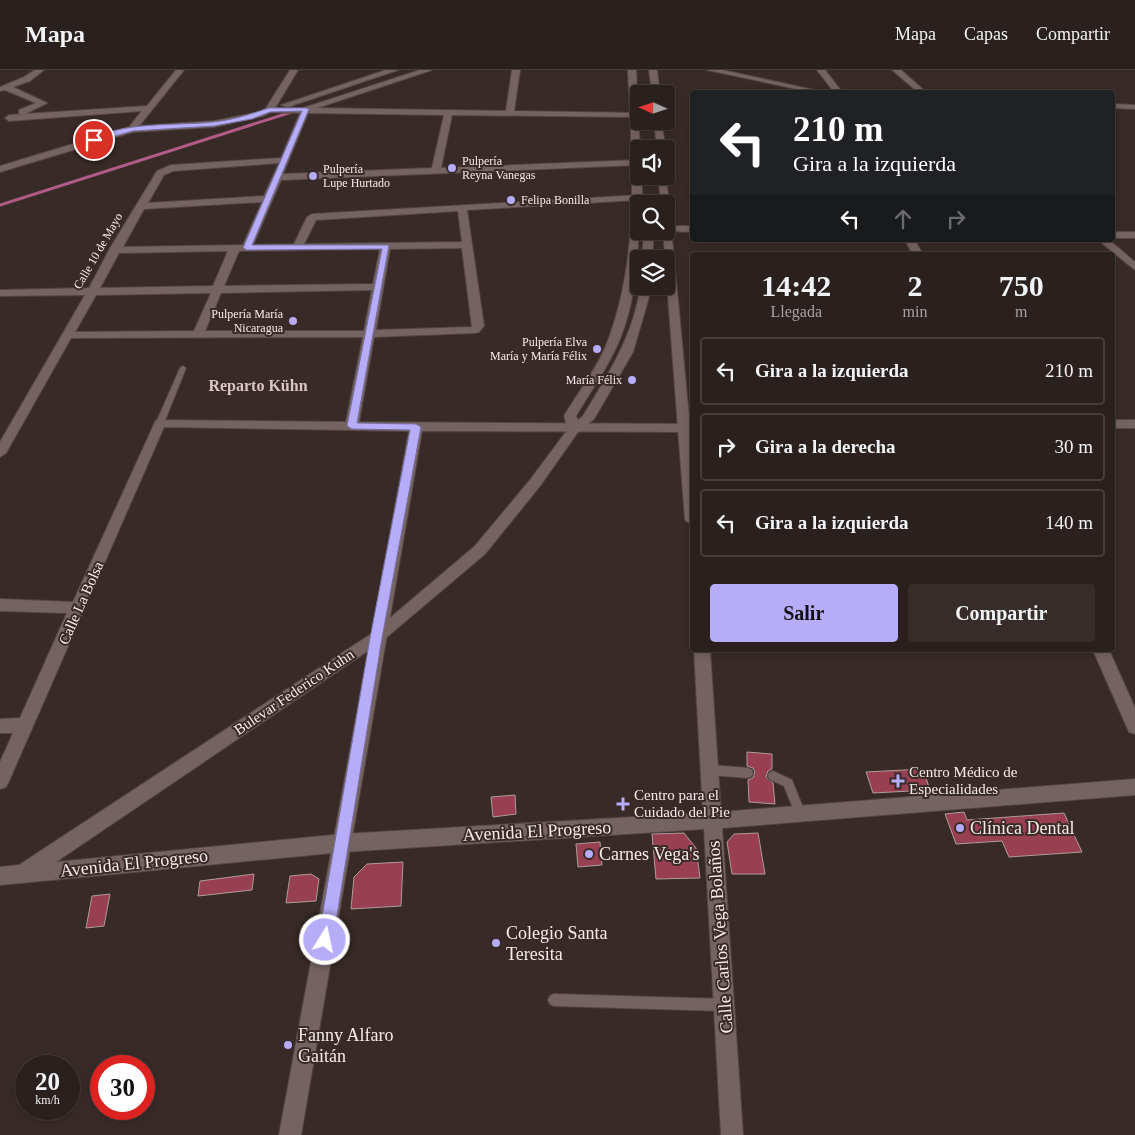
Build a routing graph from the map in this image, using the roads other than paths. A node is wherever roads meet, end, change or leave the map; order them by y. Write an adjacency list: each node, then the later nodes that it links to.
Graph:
1 (40, 70): 14 (street)
2 (180, 70): 20 (street)
3 (294, 70): 22 (street)
4 (394, 70): 22 (street)
5 (428, 70): 21 (street)
6 (516, 70): 24 (street)
7 (632, 70): 12 (street)
8 (653, 70): 13 (street)
9 (711, 70): 15 (street)
10 (821, 70): 16 (street)
11 (896, 70): 17 (street)
12 (633, 85)
13 (655, 85)
14 (3, 88): 26 (street)
15 (810, 90)
16 (836, 90)
17 (920, 90)
18 (1115, 106): 19 (street)
19 (1135, 107)
20 (150, 108): 26 (street); 28 (street)
21 (305, 109): 22 (street); 23 (street); 29 (street)
22 (269, 110): 28 (street)
23 (449, 112): 24 (street); 32 (street)
24 (510, 112): 25 (street)
25 (630, 115)
26 (9, 118): 27 (street)
27 (0, 121)
28 (132, 129): 31 (street)
29 (284, 160): 33 (street); 36 (street, Calle 10 de Mayo)
30 (630, 163): 32 (street)
31 (0, 168)
32 (436, 170): 33 (street)
33 (277, 177): 35 (street)
34 (630, 198): 37 (street)
35 (268, 199): 36 (street); 49 (street)
36 (140, 206): 50 (street, Calle 10 de Mayo)
37 (462, 208): 45 (street); 47 (street)
38 (675, 227): 39 (street)
39 (690, 229)
40 (1115, 235): 41 (street)
41 (1135, 235)
42 (636, 240): 69 (street)
43 (669, 240): 67 (street)
44 (1105, 242): 51 (street)
45 (468, 245): 46 (street); 57 (street)
46 (386, 246): 47 (street); 52 (street)
47 (298, 247): 49 (street)
48 (235, 248): 49 (street); 50 (street); 53 (street)
49 (247, 248)
50 (114, 250): 54 (street, Calle 10 de Mayo)
51 (1135, 267)
52 (379, 287): 53 (street); 57 (street)
53 (218, 289): 54 (street); 59 (street)
54 (90, 292): 55 (street); 58 (street, Calle 10 de Mayo)
55 (0, 293)
56 (644, 295): 69 (street, Bulevar Federico Kuhn)
57 (370, 334): 59 (street); 64 (street)
58 (66, 335): 59 (street); 68 (street, Calle 10 de Mayo)
59 (198, 335)
60 (183, 368): 61 (lane)
61 (160, 424): 64 (street); 73 (street, Calle La Bolsa)
62 (1115, 424): 63 (street)
63 (1135, 424)
64 (352, 426): 65 (street)
65 (416, 427): 69 (street); 74 (street)
66 (0, 428): 68 (street)
67 (689, 428): 69 (street); 71 (street)
68 (14, 429): 70 (street, Calle 10 de Mayo)
69 (574, 429): 74 (street, Bulevar Federico Kuhn)
70 (0, 453)
71 (690, 459)
72 (0, 605): 73 (street)
73 (79, 608): 77 (street, Calle La Bolsa)
74 (376, 638): 87 (street); 88 (street, Bulevar Federico Kuhn)
75 (702, 652): 80 (street, Calle Carlos Vega Bolaños)
76 (1102, 652): 79 (street)
77 (25, 725): 78 (street); 83 (street, Calle La Bolsa)
78 (0, 726)
79 (1135, 727)
80 (710, 770): 81 (lane); 86 (street, Calle Carlos Vega Bolaños)
81 (748, 773)
82 (773, 776): 85 (lane)
83 (0, 781)
84 (1135, 787): 85 (street, Avenida El Progreso)
85 (802, 815): 86 (street, Avenida El Progreso)
86 (713, 820): 87 (street, Avenida El Progreso); 91 (street, Calle Carlos Vega Bolaños)
87 (343, 843): 88 (street, Avenida El Progreso); 92 (street)
88 (22, 874): 89 (street, Avenida El Progreso)
89 (0, 876)
90 (554, 1000): 91 (lane)
91 (724, 1005): 93 (street, Calle Carlos Vega Bolaños)
92 (290, 1135)
93 (732, 1135)

